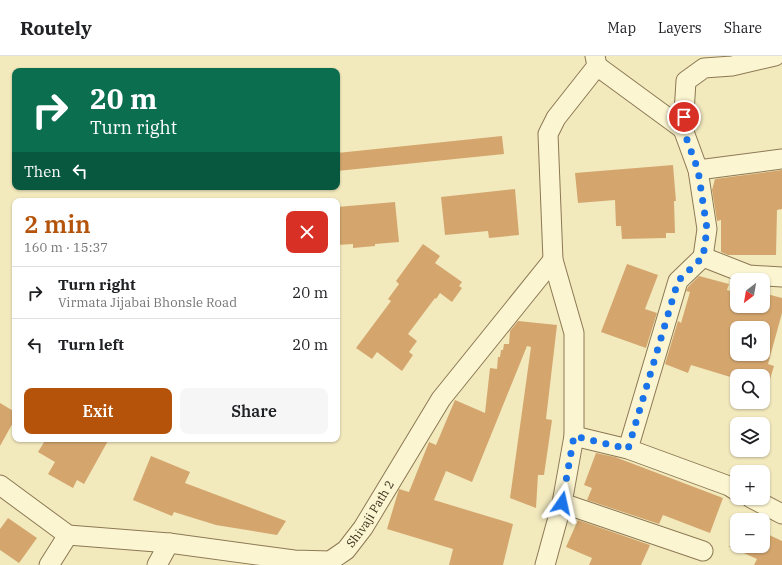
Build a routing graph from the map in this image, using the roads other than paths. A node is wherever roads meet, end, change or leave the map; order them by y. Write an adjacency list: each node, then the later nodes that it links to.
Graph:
1 (775, 56): 3 (street)
2 (596, 61): 3 (street); 7 (street)
3 (683, 129): 5 (street)
4 (782, 159): 5 (street)
5 (698, 170): 6 (street)
6 (703, 257): 8 (street); 10 (street)
7 (552, 260): 9 (street); 17 (street, Shivaji Path 2)
8 (782, 277)
9 (574, 436): 10 (street); 13 (street)
10 (628, 449): 12 (street)
11 (0, 485): 16 (street)
12 (730, 488)
13 (562, 503): 18 (street); 21 (street)
14 (765, 505): 15 (street)
15 (782, 514)
16 (68, 535): 17 (street, Shivaji Path 2); 19 (street)
17 (169, 543): 20 (street)
18 (704, 551)
19 (49, 565)
20 (157, 565)
21 (545, 565)

